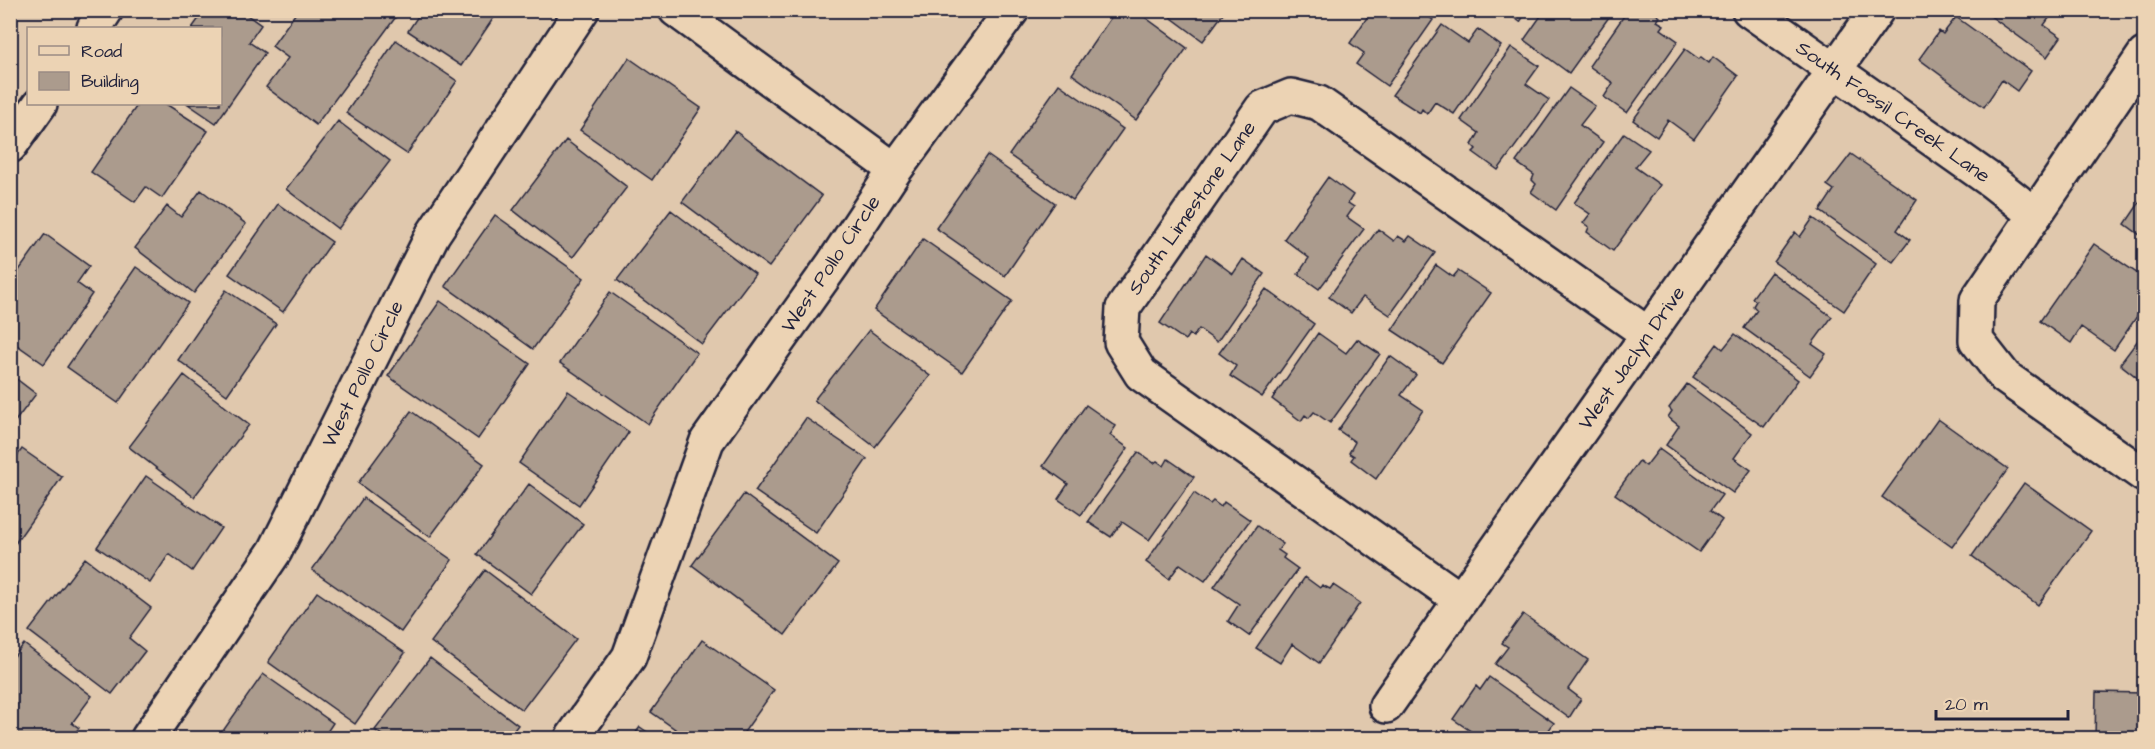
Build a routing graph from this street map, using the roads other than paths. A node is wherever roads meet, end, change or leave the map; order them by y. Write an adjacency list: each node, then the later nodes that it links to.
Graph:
1 (106, 10): 7 (street)
2 (582, 10): 18 (street, West Pollo Circle)
3 (676, 10): 12 (street)
4 (1012, 10): 12 (street, West Pollo Circle)
5 (1749, 10): 9 (street, South Fossil Creek Lane)
6 (1877, 10): 9 (street, West Jaclyn Drive)
7 (94, 27)
8 (2145, 55): 13 (street)
9 (1834, 71): 13 (street, South Fossil Creek Lane); 14 (street, West Jaclyn Drive)
10 (39, 105): 11 (street)
11 (10, 146)
12 (895, 170): 19 (street, West Pollo Circle)
13 (2035, 215): 15 (street)
14 (1648, 334): 16 (street, West Jaclyn Drive); 16 (street, South Limestone Lane)
15 (2145, 475)
16 (1461, 600): 17 (street, West Jaclyn Drive)
17 (1386, 706)
18 (148, 738)
19 (572, 738)

